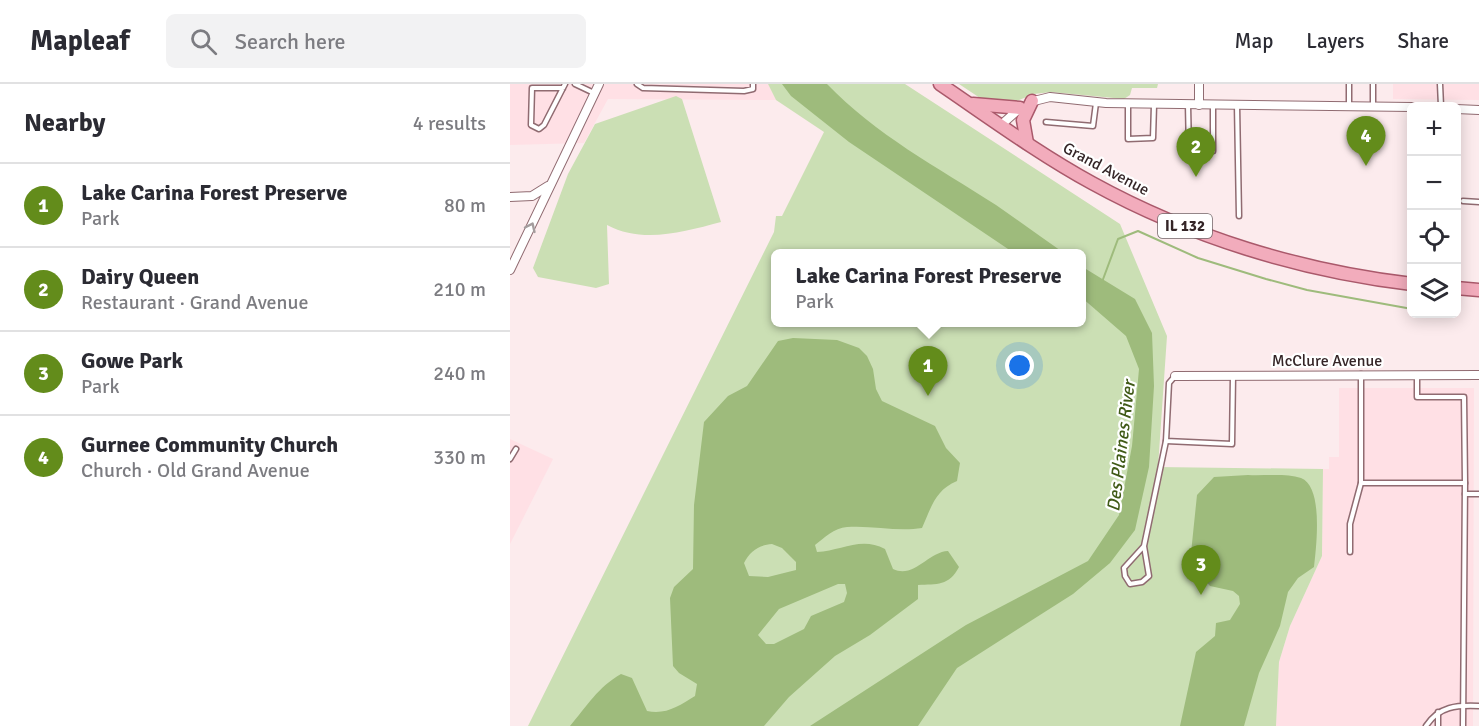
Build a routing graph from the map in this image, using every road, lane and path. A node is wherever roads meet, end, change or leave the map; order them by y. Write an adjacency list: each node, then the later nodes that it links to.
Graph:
1 (576, 84): 11 (lane)
2 (599, 84): 11 (street)
3 (637, 84): 4 (lane)
4 (753, 84)
5 (940, 84): 15 (main road, Grand Avenue / IL 132)
6 (1199, 84): 19 (street)
7 (1349, 84): 22 (lane)
8 (1373, 84): 23 (lane)
9 (1440, 84): 14 (lane)
10 (564, 86): 10 (lane)
11 (594, 93): 31 (street)
12 (1032, 101): 13 (street); 25 (street); 30 (main road)
13 (1096, 102): 16 (street); 28 (lane)
14 (1441, 102)
15 (969, 103): 25 (main road); 29 (main road, Grand Avenue / IL 132)
16 (1128, 104): 17 (street); 17 (lane)
17 (1154, 105): 18 (street)
18 (1188, 105): 19 (street); 20 (lane)
19 (1199, 105): 20 (street)
20 (1214, 105): 21 (street)
21 (1238, 105): 22 (street); 35 (lane)
22 (1349, 107): 23 (street)
23 (1373, 107): 24 (street)
24 (1407, 107)
25 (1020, 108): 29 (street)
26 (1461, 108): 27 (street)
27 (1479, 110)
28 (1046, 122)
29 (1001, 125): 30 (main road, Grand Avenue / IL 132)
30 (1027, 143): 37 (main road, Grand Avenue / IL 132)
31 (551, 183): 32 (street); 36 (street, one-way to 31)
32 (510, 197)
33 (1463, 201): 34 (lane)
34 (1479, 202)
35 (1239, 216)
36 (510, 270)
37 (1407, 283)
38 (1461, 288): 39 (main road)
39 (1479, 290)
40 (1361, 374): 42 (street, McClure Avenue); 43 (street, McClure Avenue); 48 (lane)
41 (1175, 375): 42 (street, McClure Avenue); 45 (lane)
42 (1233, 375): 45 (lane)
43 (1417, 375): 44 (street, McClure Avenue); 49 (lane)
44 (1479, 375)
45 (1166, 441): 52 (lane)
46 (516, 449): 47 (lane)
47 (510, 459)
48 (1361, 483): 49 (lane); 53 (lane)
49 (1465, 483): 50 (lane)
50 (1465, 494): 51 (lane); 54 (lane)
51 (1479, 494)
52 (1144, 546): 52 (lane)
53 (1350, 552)
54 (1464, 705): 55 (lane); 56 (lane); 59 (lane)
55 (1479, 706)
56 (1438, 712): 57 (lane); 58 (lane)
57 (1426, 726)
58 (1438, 726)
59 (1463, 726)

